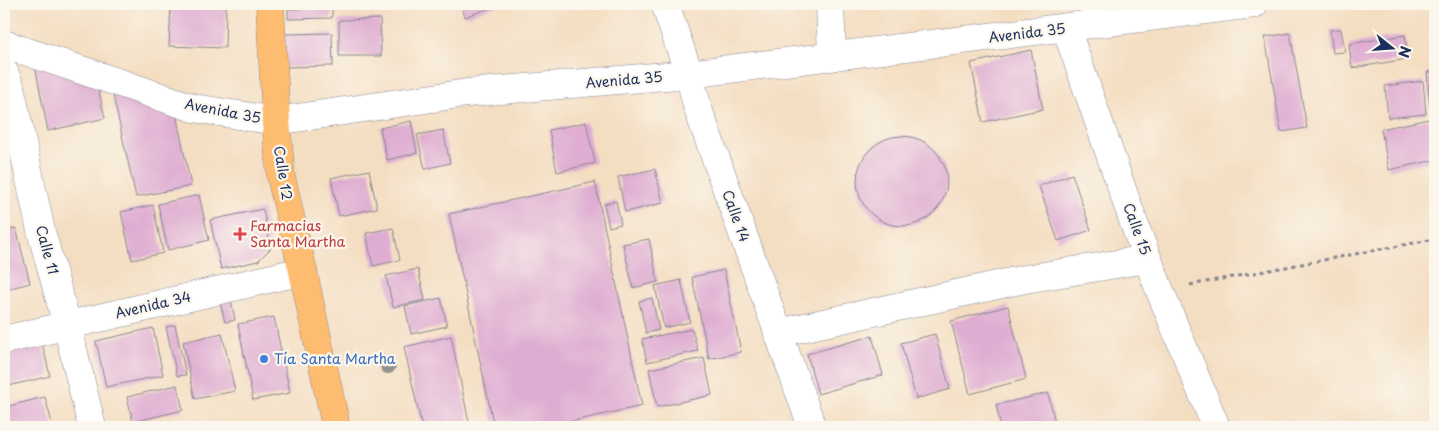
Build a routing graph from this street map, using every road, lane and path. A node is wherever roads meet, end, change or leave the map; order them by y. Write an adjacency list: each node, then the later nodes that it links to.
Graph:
1 (270, 4): 11 (main road, Calle 12)
2 (665, 4): 10 (street, Calle 14)
3 (830, 4): 8 (street)
4 (1254, 4): 5 (street, Avenida 35)
5 (1164, 10): 6 (street, Avenida 35)
6 (1066, 28): 8 (street, Avenida 35); 13 (street, Calle 15)
7 (4, 44): 11 (street, Avenida 35)
8 (832, 57): 10 (street, Avenida 35)
9 (4, 72): 16 (street, Calle 11)
10 (689, 74): 11 (street, Avenida 35); 17 (street, Calle 14)
11 (276, 121): 14 (main road, Calle 12)
12 (1435, 239): 15 (path)
13 (1148, 259): 15 (street, Calle 15); 17 (street)
14 (303, 271): 16 (street, Avenida 34); 20 (main road, Calle 12)
15 (1160, 291): 22 (street, Calle 15)
16 (67, 325): 18 (street, Avenida 34); 19 (street, Calle 11)
17 (778, 333): 21 (street, Calle 14)
18 (4, 340)
19 (92, 427)
20 (336, 427)
21 (812, 427)
22 (1216, 427)

